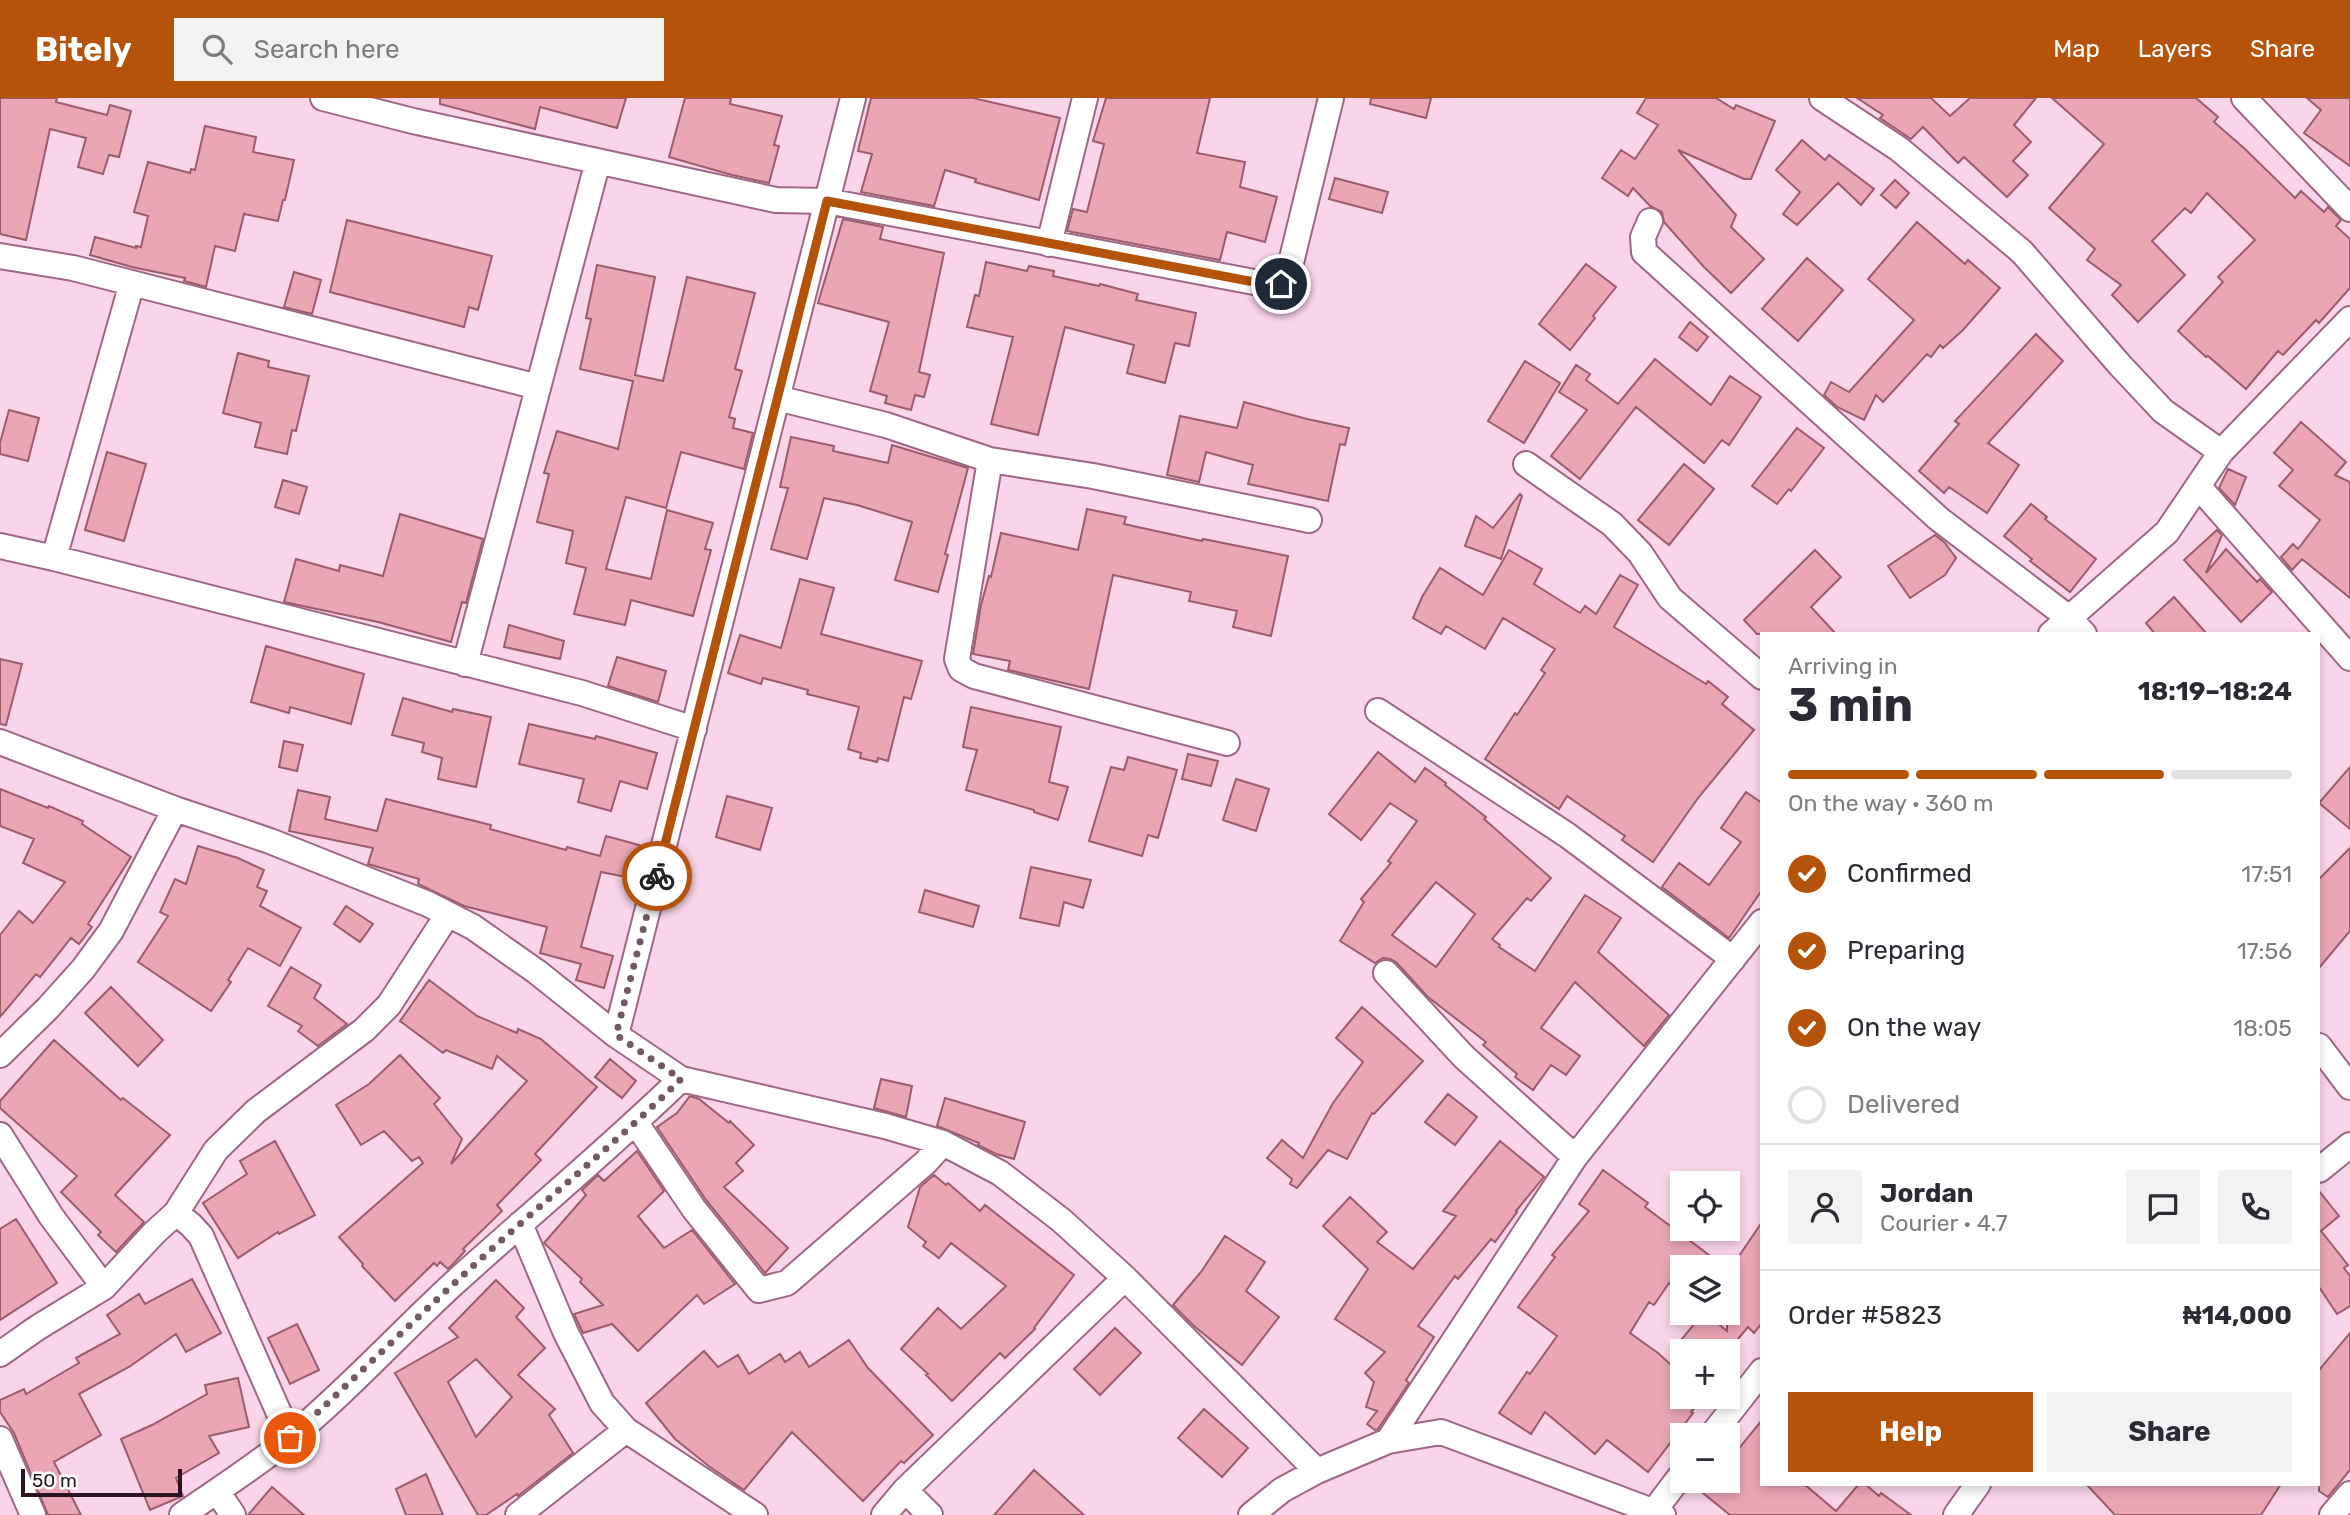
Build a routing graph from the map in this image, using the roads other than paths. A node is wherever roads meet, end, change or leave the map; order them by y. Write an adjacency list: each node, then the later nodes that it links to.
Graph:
1 (323, 98): 7 (street)
2 (853, 98): 8 (street)
3 (1085, 98): 11 (street)
4 (1331, 98): 11 (street)
5 (1822, 98): 17 (street)
6 (2244, 98): 9 (street)
7 (597, 161): 8 (street); 15 (street)
8 (827, 201): 11 (street); 16 (street)
9 (2350, 209)
10 (1650, 221): 24 (street)
11 (1049, 244)
12 (0, 256): 13 (street)
13 (132, 283): 15 (street); 23 (street)
14 (2350, 319): 17 (street)
15 (538, 387): 26 (street)
16 (777, 398): 18 (street); 29 (street)
17 (2221, 452): 20 (street)
18 (990, 460): 21 (street); 31 (street)
19 (1526, 464): 27 (street)
20 (2198, 486): 24 (street); 25 (street)
21 (1309, 520)
22 (0, 546): 23 (street)
23 (54, 558): 26 (street)
24 (2068, 628)
25 (2350, 658)
26 (465, 664): 29 (street)
27 (1760, 675)
28 (1378, 711): 35 (street)
29 (694, 729): 37 (street)
30 (0, 742): 32 (street)
31 (1227, 743)
32 (175, 808): 33 (street); 39 (street)
33 (448, 914): 37 (street); 48 (street)
34 (1760, 925): 35 (street)
35 (1733, 959): 46 (street)
36 (1385, 973): 46 (street)
37 (616, 1035): 40 (street)
38 (2320, 1047): 41 (street)
39 (0, 1055)
40 (681, 1079): 42 (street); 44 (street)
41 (2350, 1087)
42 (636, 1123): 44 (street); 49 (street)
43 (0, 1135): 51 (street)
44 (943, 1143): 50 (street)
45 (2350, 1145): 47 (street)
46 (1575, 1157): 58 (street)
47 (2320, 1169)
48 (176, 1213): 51 (street); 56 (street)
49 (520, 1224): 55 (street); 56 (street)
50 (1125, 1278): 59 (street); 61 (street)
51 (104, 1287): 52 (street)
52 (0, 1354)
53 (1760, 1374): 54 (street)
54 (1721, 1423)
55 (626, 1430): 69 (street); 70 (street)
56 (290, 1438): 62 (street)
57 (0, 1439): 66 (street)
58 (1388, 1441): 59 (street); 65 (street)
59 (1318, 1471): 73 (street)
60 (1977, 1486): 74 (street)
61 (905, 1490): 71 (street); 72 (street)
62 (217, 1491): 67 (street); 68 (street)
63 (1670, 1493): 65 (street)
64 (2350, 1494): 75 (street)
65 (1658, 1513)
66 (33, 1515)
67 (182, 1515)
68 (233, 1515)
69 (518, 1515)
70 (755, 1515)
71 (884, 1515)
72 (930, 1515)
73 (1251, 1515)
74 (1956, 1515)
75 (2332, 1515)

